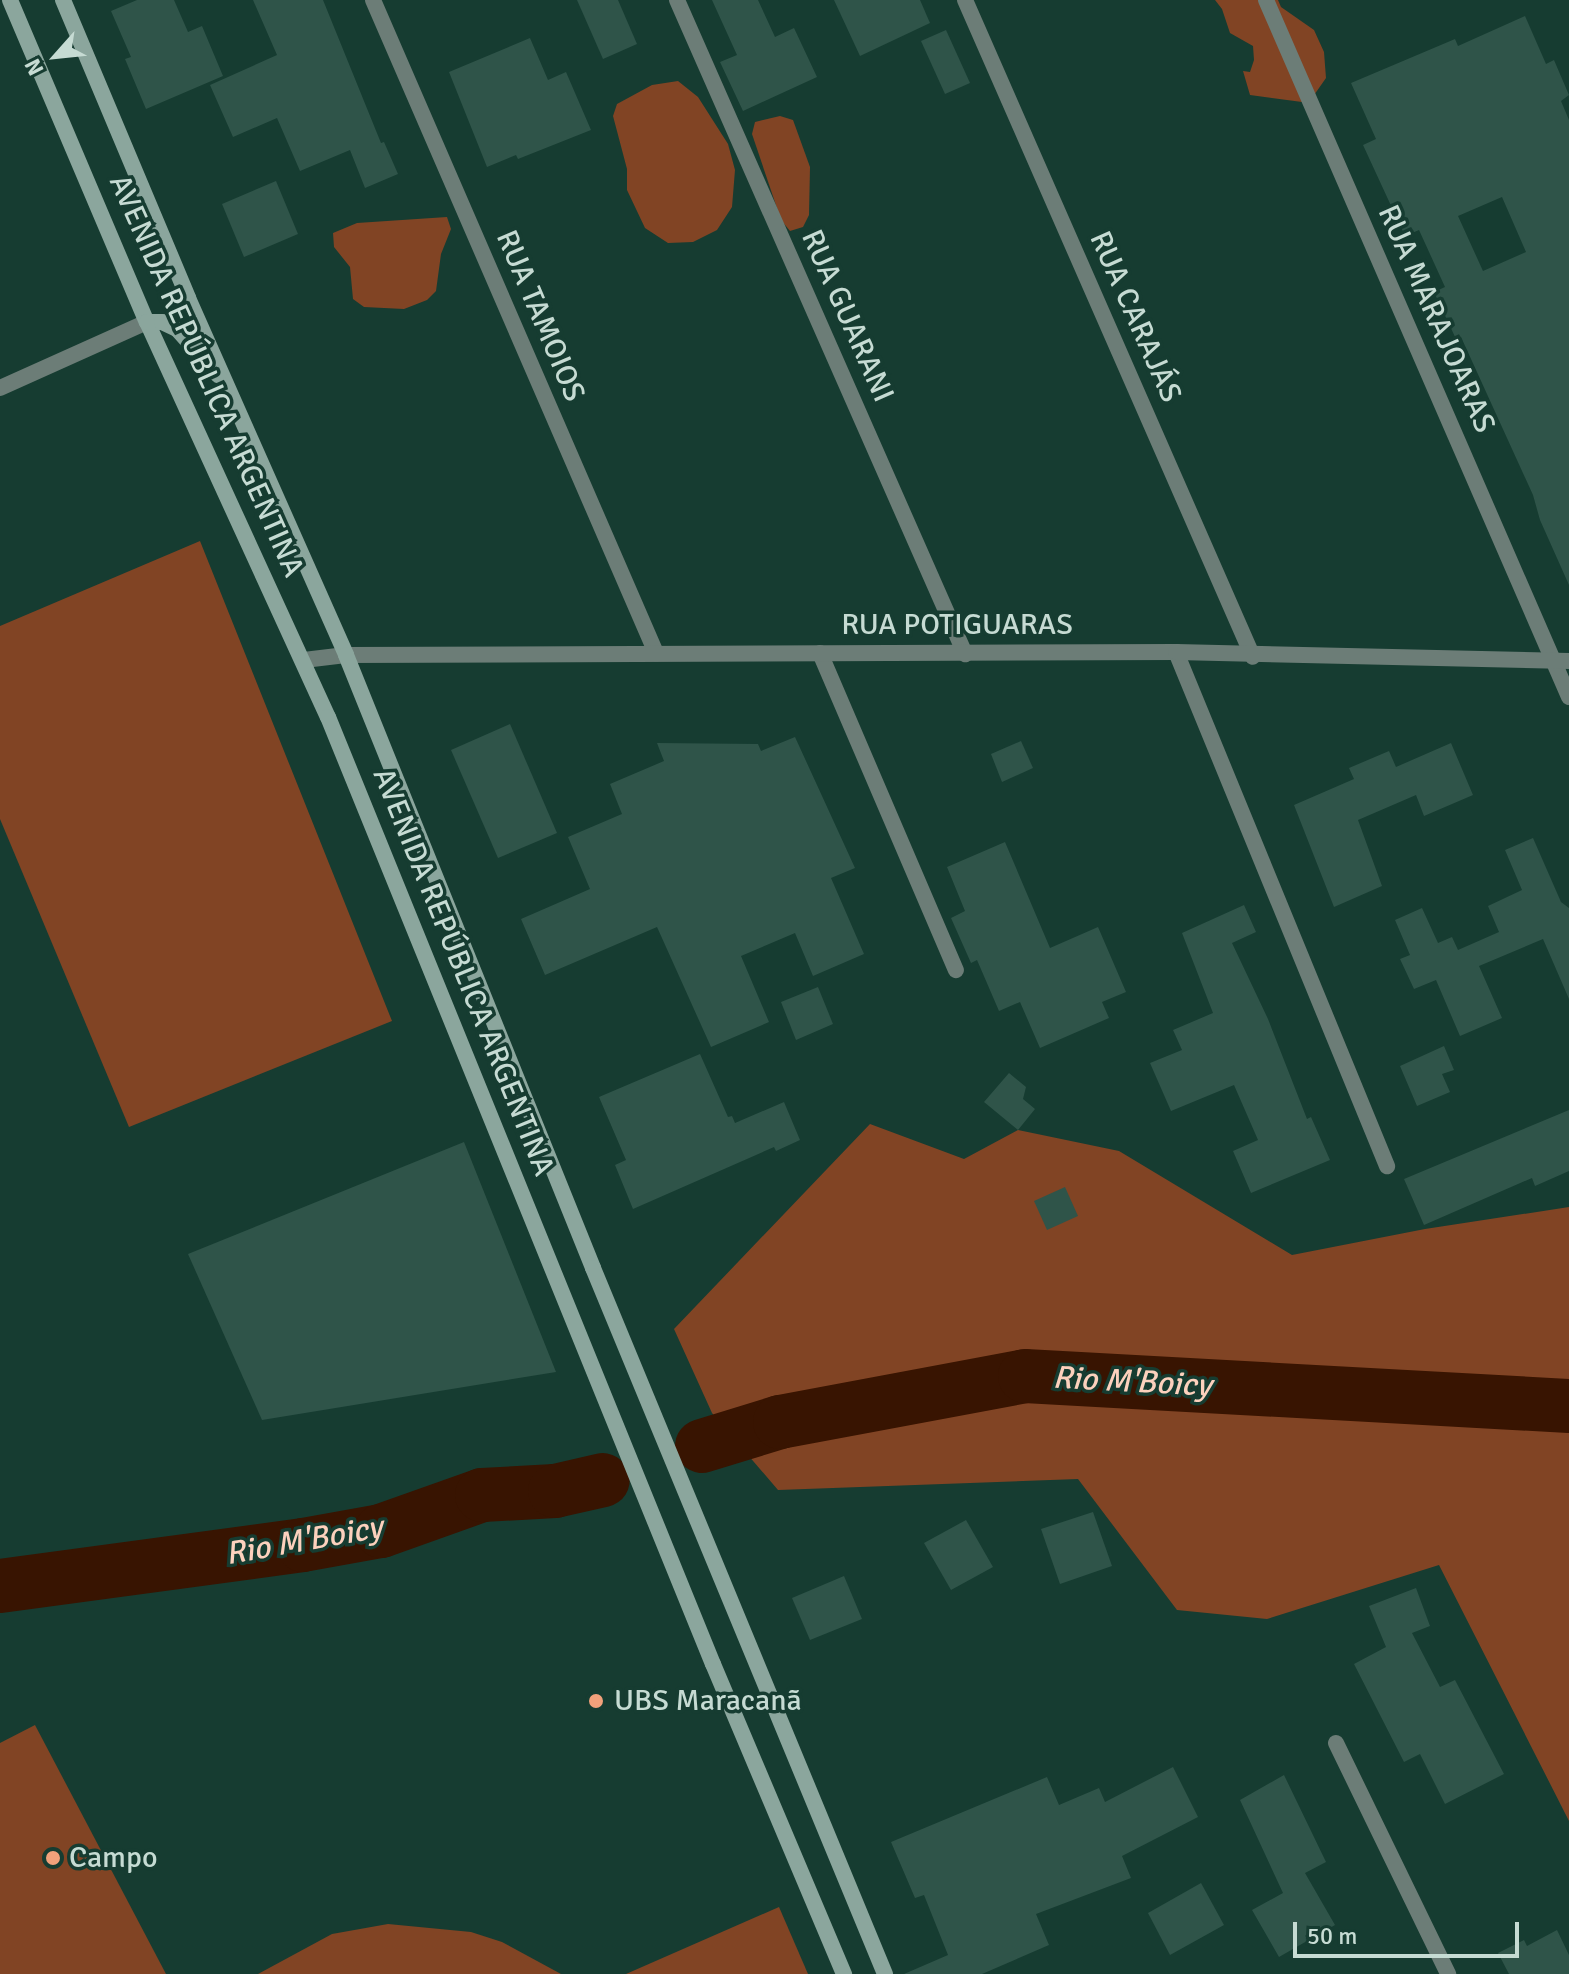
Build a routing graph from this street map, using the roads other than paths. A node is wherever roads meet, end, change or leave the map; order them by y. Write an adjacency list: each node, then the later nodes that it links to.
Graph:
1 (10, 0): 7 (main road, AVENIDA REPÚBLICA ARGENTINA)
2 (63, 0): 8 (main road, AVENIDA REPÚBLICA ARGENTINA)
3 (373, 0): 11 (street, RUA TAMOIOS)
4 (677, 0): 13 (street, RUA GUARANI)
5 (965, 0): 15 (street, RUA CARAJÁS)
6 (1266, 0): 17 (street, RUA MARAJOARAS)
7 (147, 322): 8 (main road); 9 (street); 16 (main road, AVENIDA REPÚBLICA ARGENTINA)
8 (227, 385): 14 (main road, AVENIDA REPÚBLICA ARGENTINA)
9 (0, 388)
10 (1176, 652): 13 (street, RUA POTIGUARAS); 15 (street, RUA POTIGUARAS); 20 (street)
11 (656, 653): 12 (street, RUA POTIGUARAS); 14 (street, RUA POTIGUARAS)
12 (820, 653): 13 (street, RUA POTIGUARAS); 19 (street)
13 (965, 654)
14 (346, 655): 16 (street, RUA POTIGUARAS); 23 (main road, AVENIDA REPÚBLICA ARGENTINA)
15 (1253, 657): 17 (street, RUA POTIGUARAS)
16 (304, 660): 22 (main road, AVENIDA REPÚBLICA ARGENTINA)
17 (1562, 661): 18 (street, RUA MARAJOARAS)
18 (1569, 697)
19 (956, 970)
20 (1387, 1166)
21 (1336, 1743): 24 (street)
22 (844, 1974)
23 (885, 1974)
24 (1448, 1974)

